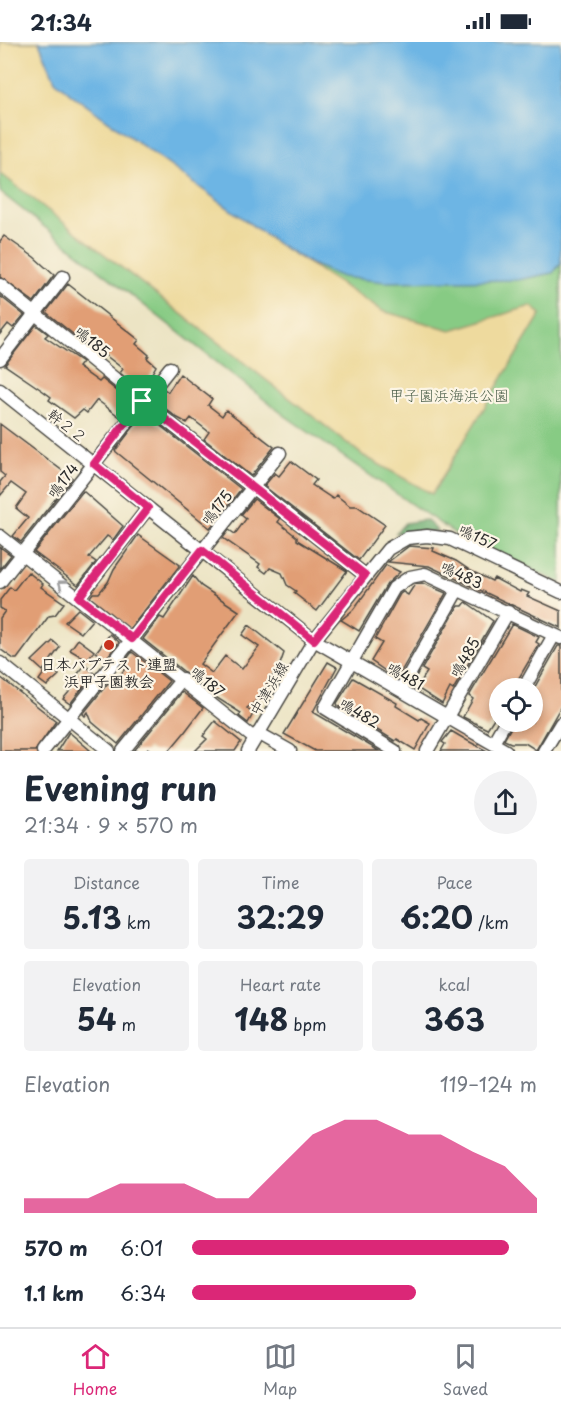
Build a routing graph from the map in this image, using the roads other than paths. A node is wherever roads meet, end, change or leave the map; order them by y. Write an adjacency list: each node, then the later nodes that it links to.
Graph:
1 (63, 277): 3 (street)
2 (0, 285): 3 (street, 鳴185)
3 (36, 313): 4 (street); 7 (street, 鳴185)
4 (0, 359)
5 (170, 368): 7 (street, 鳴174)
6 (0, 390): 9 (street, 幹２２)
7 (142, 401): 9 (street, 鳴174); 10 (street, 鳴185)
8 (280, 453): 10 (street, 鳴175)
9 (94, 464): 11 (street, 幹２２); 14 (street, 鳴174)
10 (251, 487): 13 (street, 鳴175); 15 (street, 鳴185)
11 (148, 508): 13 (street, 幹２２); 19 (street)
12 (0, 536): 14 (street, 鳴187)
13 (202, 550): 22 (street, 鳴175); 23 (street, 幹２２)
14 (22, 554): 16 (street, 鳴174); 19 (street, 鳴187, one-way to 14)
15 (365, 575): 18 (street, 鳴157); 23 (street, 鳴157)
16 (0, 582)
17 (458, 589): 20 (street, 鳴483); 24 (street, 鳴483); 28 (street)
18 (561, 592)
19 (79, 597): 22 (street, 鳴187)
20 (508, 612): 21 (street, 鳴483); 29 (street, 鳴485)
21 (558, 637): 26 (street)
22 (132, 639): 27 (street, 鳴187); 30 (street, 鳴175)
23 (314, 640): 24 (street, 鳴481); 33 (street, 中津浜線)
24 (350, 660): 28 (street, 鳴481); 40 (street, 鳴482)
25 (0, 663): 30 (street)
26 (531, 678)
27 (182, 679): 33 (street, 鳴187); 37 (street)
28 (401, 689): 29 (street, 鳴481)
29 (447, 717): 34 (street); 41 (street)
30 (68, 718): 35 (street, 鳴175); 36 (street)
31 (561, 723): 43 (street)
32 (499, 732): 34 (street)
33 (257, 736): 38 (street, 中津浜線); 39 (street, 鳴187)
34 (493, 743): 42 (street)
35 (43, 751)
36 (109, 751)
37 (123, 751)
38 (248, 751)
39 (290, 751)
40 (395, 751)
41 (427, 751)
42 (506, 751)
43 (544, 751)

